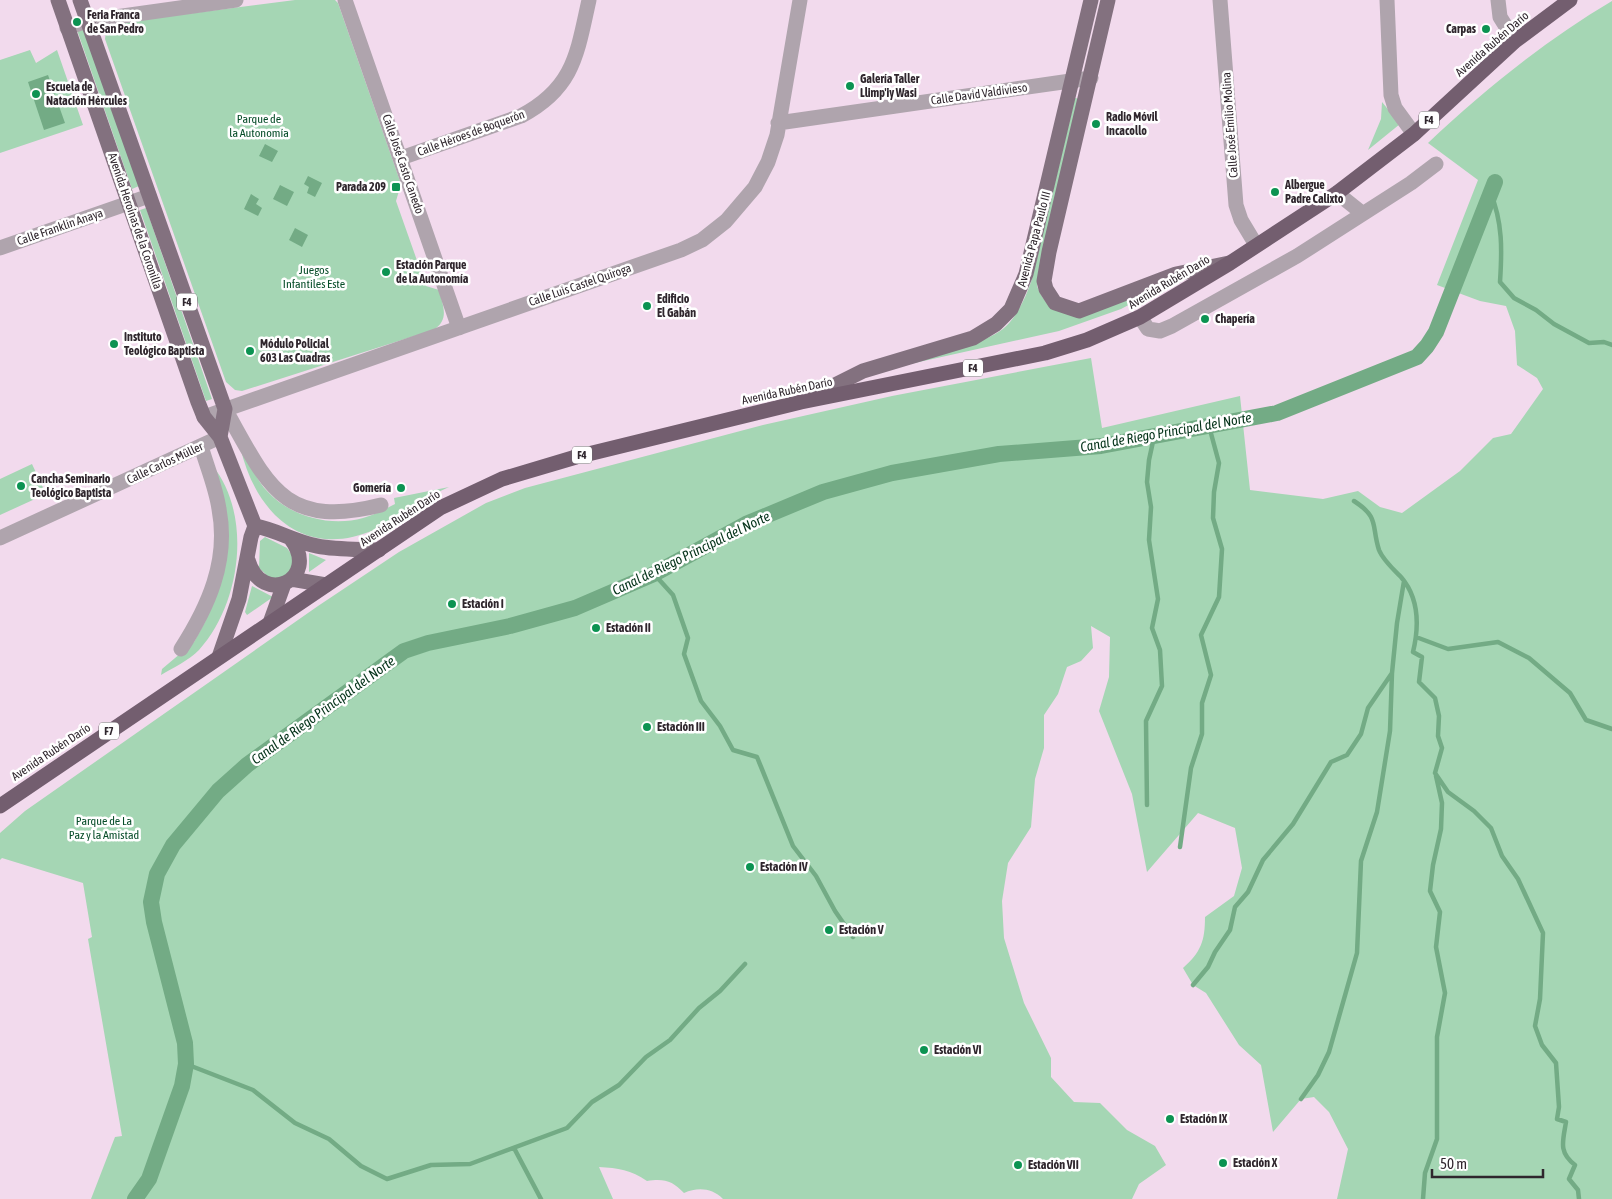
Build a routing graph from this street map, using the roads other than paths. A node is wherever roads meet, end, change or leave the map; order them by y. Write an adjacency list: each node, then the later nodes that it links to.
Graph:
1 (58, 0): 14 (main road, Avenida Heroínas de la Coronilla / F4)
2 (80, 0): 13 (main road, Avenida Heroínas de la Coronilla / F4)
3 (236, 0): 13 (street)
4 (346, 0): 20 (street, Calle José Casto Canedo)
5 (589, 0): 20 (street, Calle Héroes de Boquerón)
6 (800, 0): 18 (street, Calle Luis Castel Quiroga)
7 (1091, 0): 17 (main road, Avenida Papa Paulo III)
8 (1108, 0): 16 (main road, Avenida Papa Paulo III)
9 (1220, 0): 26 (street, Calle José Emilio Molina)
10 (1387, 0): 19 (street)
11 (1498, 0): 15 (street)
12 (1570, 0): 15 (highway, Avenida Rubén Darío / F4)
13 (87, 21): 14 (street); 23 (main road, Avenida Heroínas de la Coronilla / F4)
14 (68, 28): 24 (main road, Avenida Heroínas de la Coronilla / F4)
15 (1515, 40): 19 (highway, Avenida Rubén Darío / F4)
16 (1091, 78): 17 (street, Calle David Valdivieso); 28 (main road, Avenida Papa Paulo III)
17 (1074, 81): 18 (street, Calle David Valdivieso); 31 (main road, Avenida Papa Paulo III)
18 (778, 123): 30 (street, Calle Luis Castel Quiroga)
19 (1414, 134): 22 (highway, Avenida Rubén Darío / F4)
20 (402, 158): 30 (street, Calle José Casto Canedo)
21 (1436, 164): 25 (street)
22 (1337, 192): 25 (street); 26 (highway, Avenida Rubén Darío / F4)
23 (149, 196): 24 (street, Calle Franklin Anaya); 32 (main road, Avenida Heroínas de la Coronilla / F4)
24 (128, 203): 27 (street, Calle Franklin Anaya); 33 (main road, Avenida Heroínas de la Coronilla / F4)
25 (1362, 213): 29 (street)
26 (1256, 245): 28 (highway, Avenida Rubén Darío / F4)
27 (0, 248)
28 (1230, 262): 29 (highway, Avenida Rubén Darío / F4)
29 (1140, 317): 31 (highway, Avenida Rubén Darío / F4)
30 (459, 328): 32 (street, Calle Luis Castel Quiroga)
31 (801, 402): 40 (highway, Avenida Rubén Darío / F4)
32 (225, 408): 33 (street, Calle Luis Castel Quiroga); 34 (main road, Avenida Heroínas de la Coronilla / F4); 36 (street)
33 (204, 417): 34 (main road, Avenida Heroínas de la Coronilla / F4)
34 (220, 437): 35 (street, Calle Carlos Müller); 37 (main road, Avenida Heroínas de la Coronilla / F4)
35 (201, 446): 38 (street, Calle Carlos Müller); 45 (street)
36 (381, 505)
37 (255, 526): 39 (main road); 41 (main road)
38 (0, 538)
39 (291, 539): 40 (main road); 42 (main road)
40 (379, 550): 43 (highway, Avenida Rubén Darío / F4)
41 (248, 560): 42 (main road); 46 (main road)
42 (287, 582): 43 (main road); 44 (main road)
43 (326, 585): 44 (highway, Avenida Rubén Darío / F7)
44 (271, 620): 46 (highway, Avenida Rubén Darío / F7)
45 (181, 649)
46 (219, 657): 47 (highway, Avenida Rubén Darío / F7)
47 (0, 806)

